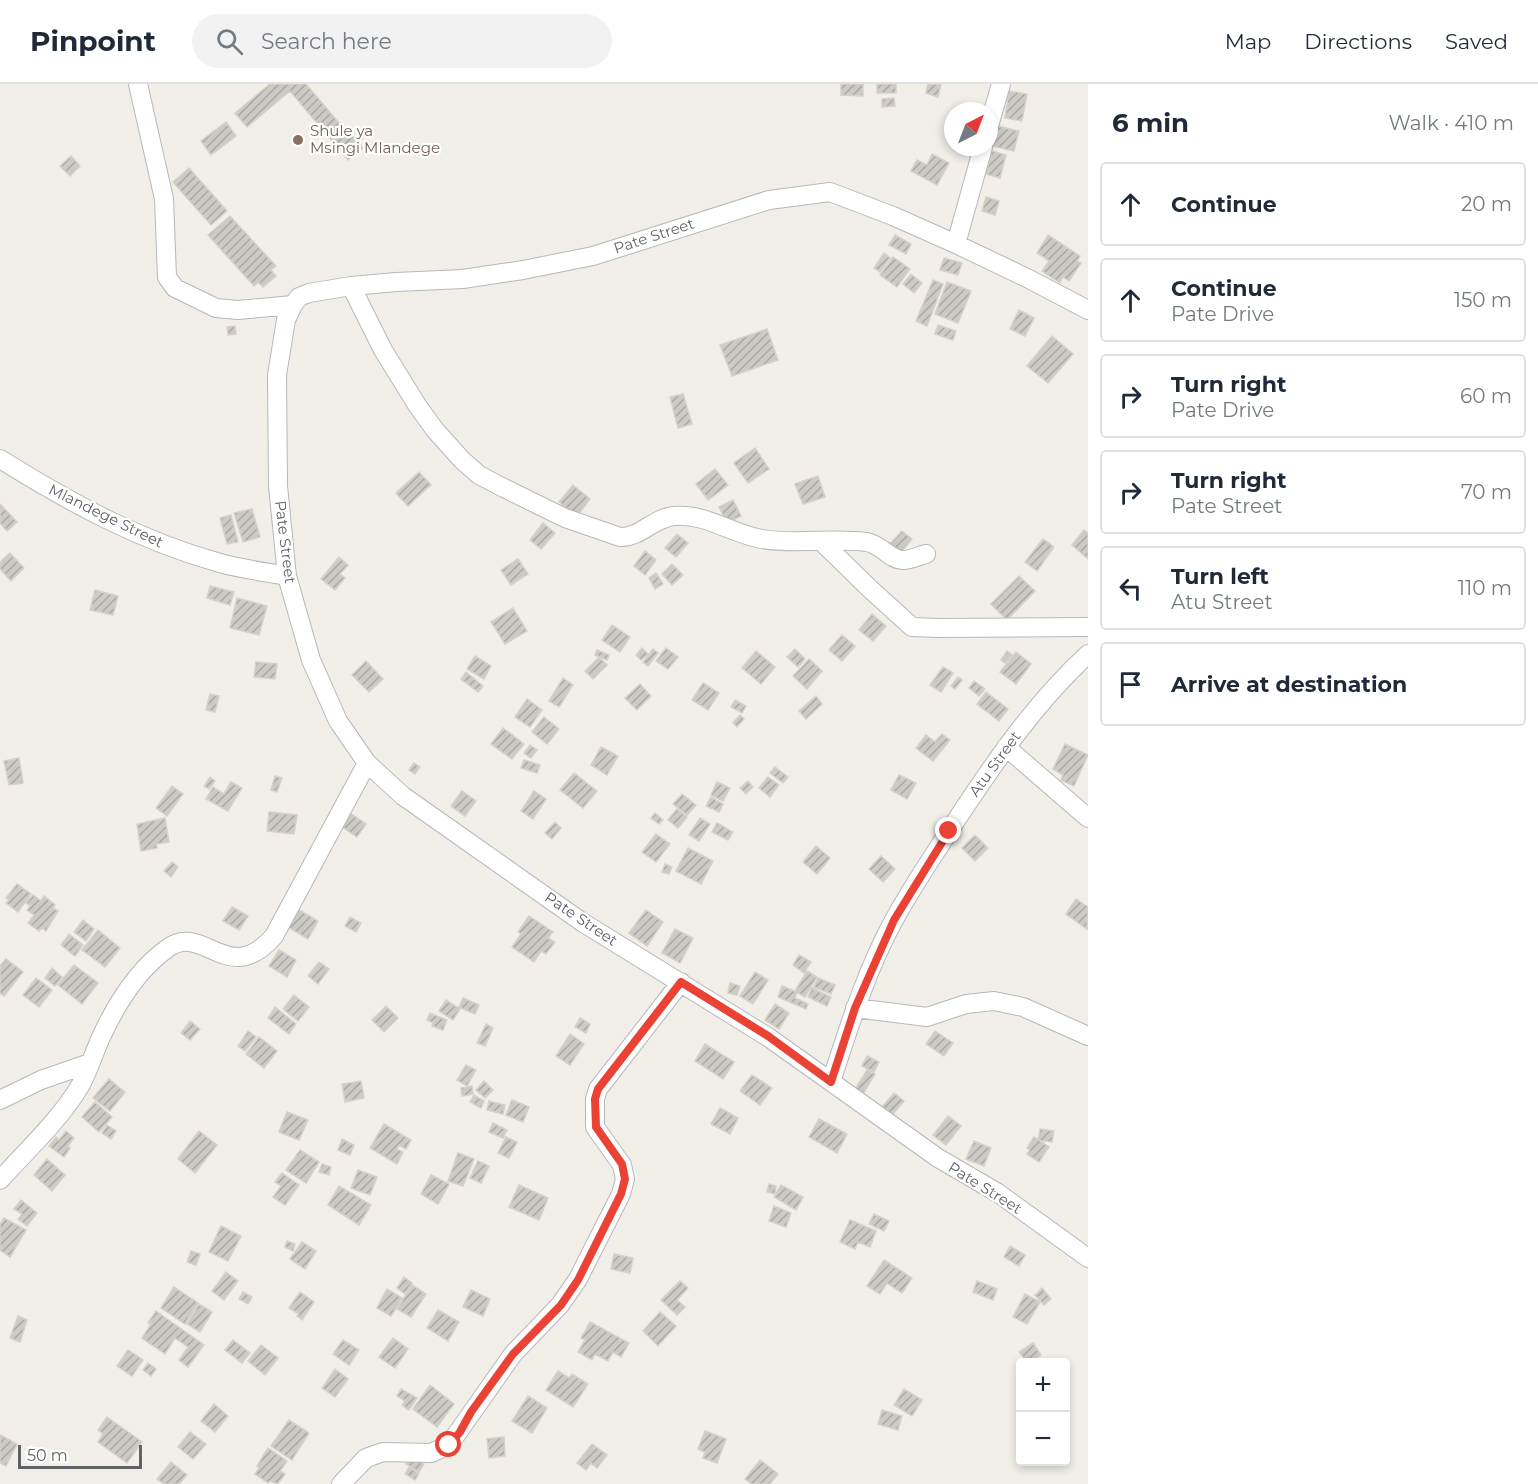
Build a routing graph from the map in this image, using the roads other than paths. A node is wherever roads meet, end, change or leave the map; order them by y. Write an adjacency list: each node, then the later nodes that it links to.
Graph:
1 (138, 84): 7 (street)
2 (1001, 84): 3 (street)
3 (996, 102)
4 (980, 156): 5 (street)
5 (956, 244): 6 (street, Pate Street); 8 (street, Pate Street)
6 (351, 286): 7 (street, Pate Street); 10 (street)
7 (293, 305): 12 (street, Pate Street)
8 (1088, 310)
9 (0, 459): 12 (street, Mlandege Street)
10 (821, 541): 11 (street); 13 (street)
11 (926, 554)
12 (287, 576): 16 (street, Pate Street)
13 (1088, 627)
14 (1088, 654): 15 (street, Atu Street)
15 (1006, 747): 17 (street); 19 (street, Atu Street)
16 (367, 764): 18 (street, Pate Street); 21 (street)
17 (1088, 818)
18 (681, 982): 22 (street, Pate Street); 26 (street)
19 (855, 1008): 20 (street); 22 (street, Atu Street)
20 (1088, 1036)
21 (90, 1064): 23 (street); 24 (street)
22 (831, 1082): 25 (street, Pate Street)
23 (0, 1100)
24 (0, 1180)
25 (1088, 1258)
26 (341, 1484)

